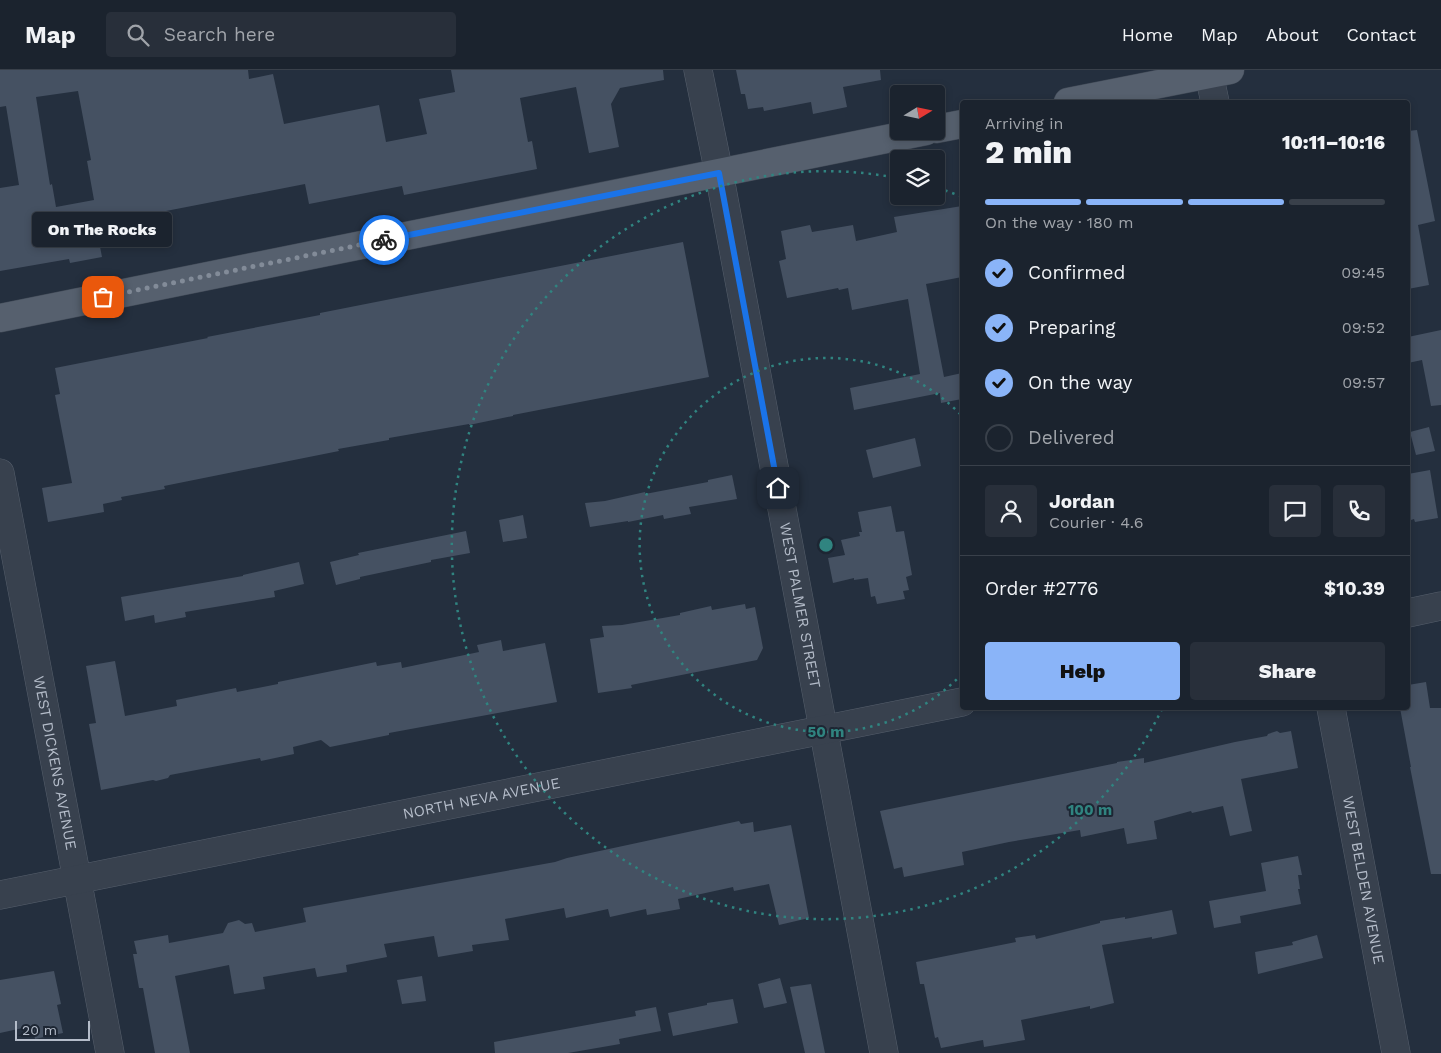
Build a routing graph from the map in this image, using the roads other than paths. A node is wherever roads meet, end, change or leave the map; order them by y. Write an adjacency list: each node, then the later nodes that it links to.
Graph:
1 (698, 70): 8 (street, WEST PALMER STREET)
2 (1219, 72): 3 (main road); 4 (street)
3 (1078, 100)
4 (1215, 100)
5 (960, 124): 6 (main road)
6 (945, 127)
7 (890, 138): 8 (main road)
8 (719, 173): 9 (main road); 15 (street, WEST PALMER STREET)
9 (0, 318)
10 (0, 474): 16 (street, WEST DICKENS AVENUE)
11 (1441, 606): 12 (street)
12 (1410, 613)
13 (960, 702): 15 (street, NORTH NEVA AVENUE)
14 (1331, 710): 20 (street, WEST BELDEN AVENUE)
15 (823, 730): 16 (street, NORTH NEVA AVENUE); 19 (street, WEST PALMER STREET)
16 (77, 880): 17 (street, NORTH NEVA AVENUE); 18 (street, WEST DICKENS AVENUE)
17 (0, 895)
18 (110, 1053)
19 (884, 1053)
20 (1396, 1053)

